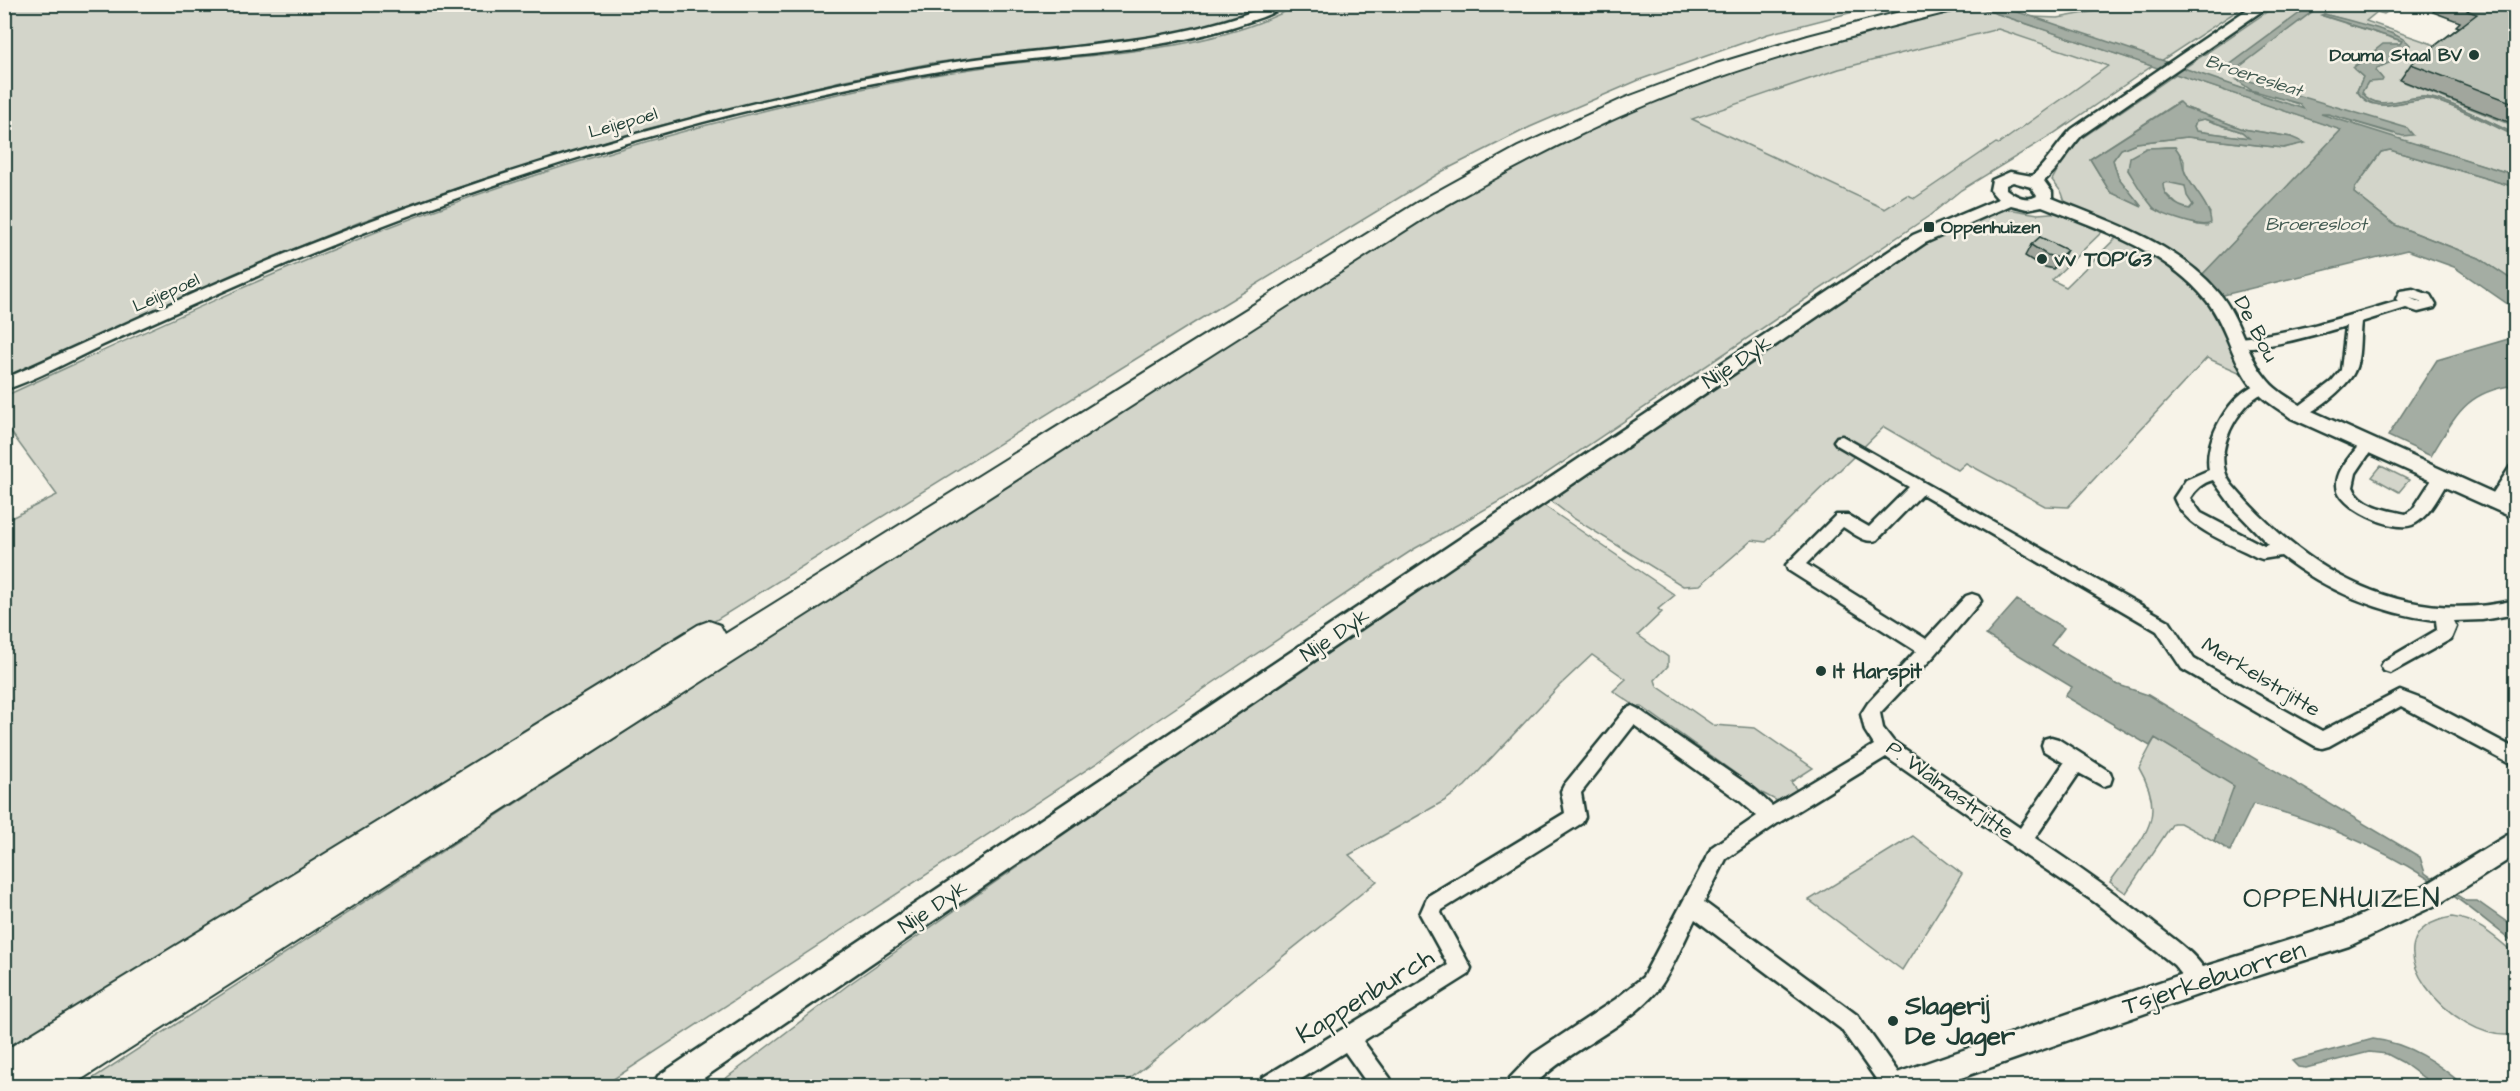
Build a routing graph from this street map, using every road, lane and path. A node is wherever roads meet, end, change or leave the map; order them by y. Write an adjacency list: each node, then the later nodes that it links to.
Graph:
1 (1283, 4): 11 (street, Leijepoel)
2 (1908, 4): 39 (highway)
3 (1957, 4): 40 (highway)
4 (2265, 4): 5 (street)
5 (2034, 182): 6 (street); 7 (street)
6 (2010, 199): 7 (street); 41 (street, Nije Dyk)
7 (2043, 200): 10 (street, De Bou)
8 (2407, 303): 9 (street)
9 (2355, 319): 10 (street); 13 (street)
10 (2239, 343): 12 (street, De Bou)
11 (4, 385)
12 (2262, 387): 13 (street, De Bou); 17 (street)
13 (2298, 413): 15 (street, De Bou)
14 (1842, 441): 19 (street, Merkelstrjitte)
15 (2367, 445): 18 (street, De Bou); 18 (street)
16 (2516, 471): 20 (street)
17 (2217, 474): 22 (street); 22 (street)
18 (2441, 479): 20 (street, De Bou)
19 (1920, 486): 26 (street); 30 (street, Merkelstrjitte)
20 (2495, 503): 21 (street, De Bou)
21 (2516, 512)
22 (2283, 549): 25 (street)
23 (1972, 601): 26 (street, P. Walmastrjitte)
24 (2516, 607): 25 (street)
25 (2442, 613): 27 (street)
26 (1929, 650): 29 (street, P. Walmastrjitte)
27 (2390, 666)
28 (2051, 745): 31 (street)
29 (1886, 747): 33 (street); 34 (street, P. Walmastrjitte)
30 (2516, 759)
31 (2076, 761): 32 (street); 34 (street, P. Walmastrjitte)
32 (2103, 778)
33 (1771, 817): 36 (street); 38 (street, Kappenburch)
34 (2021, 842): 37 (street, P. Walmastrjitte)
35 (2516, 842): 37 (street, Tsjerkebuorren)
36 (1692, 905): 44 (street); 45 (street)
37 (2200, 981): 46 (street, Tsjerkebuorren)
38 (1348, 1037): 42 (street, Kappenburch); 43 (street)
39 (4, 1074)
40 (35, 1086)
41 (668, 1086)
42 (1270, 1086)
43 (1382, 1086)
44 (1518, 1086)
45 (1894, 1086)
46 (1900, 1086)

